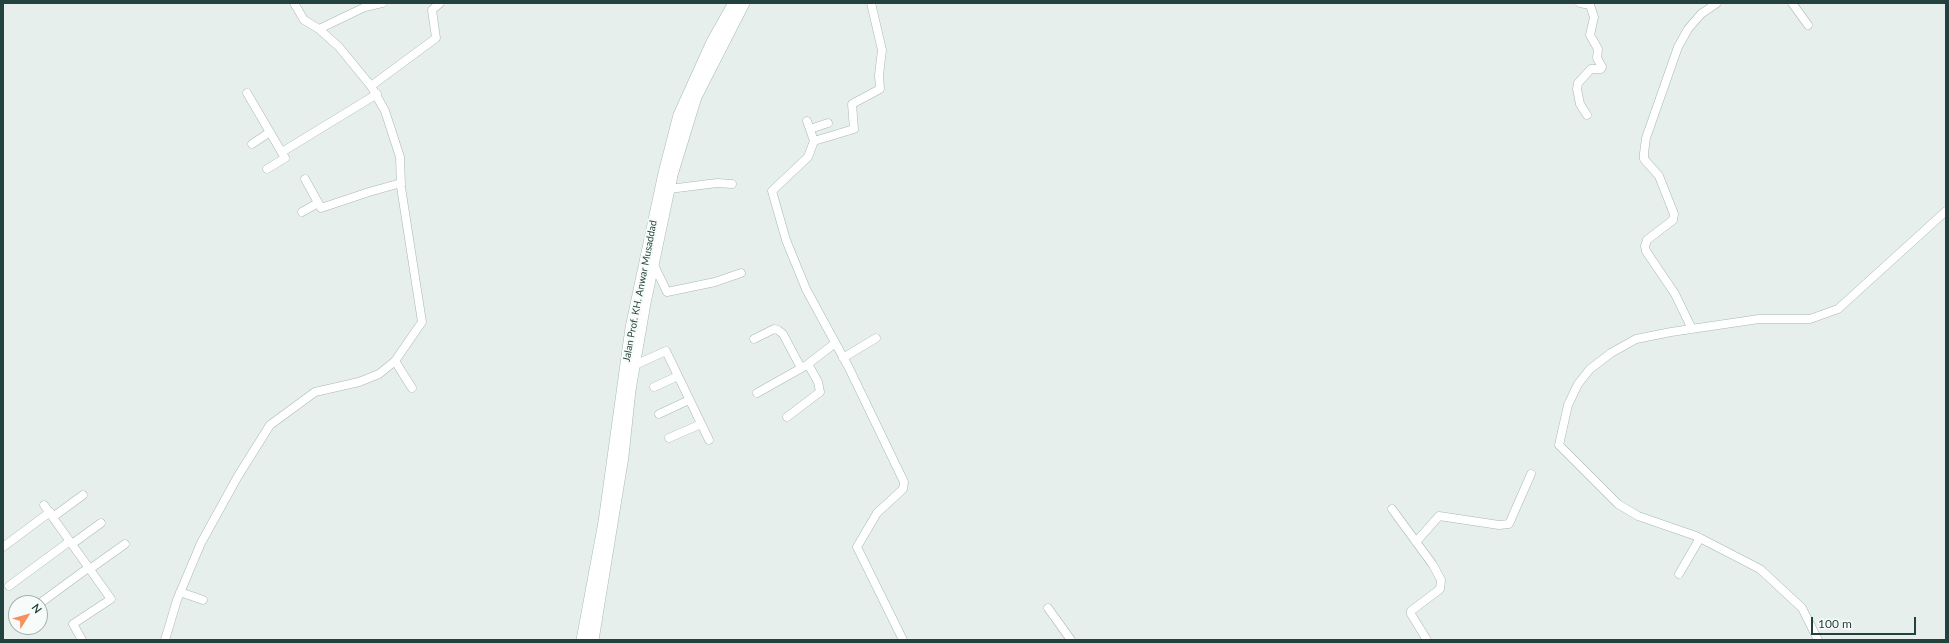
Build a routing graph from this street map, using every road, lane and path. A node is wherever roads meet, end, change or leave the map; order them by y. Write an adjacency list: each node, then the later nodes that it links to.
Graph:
1 (294, 3): 11 (street)
2 (382, 3): 11 (street)
3 (440, 3): 12 (street)
4 (734, 3): 17 (street, Jalan Prof. KH. Anwar Musaddad)
5 (744, 3): 17 (street, Jalan Prof. KH. Anwar Musaddad)
6 (871, 3): 19 (street)
7 (1580, 3): 15 (street)
8 (1717, 3): 33 (street)
9 (1792, 3): 10 (street)
10 (1808, 25)
11 (319, 29): 12 (street)
12 (371, 86): 14 (street)
13 (247, 93): 18 (street)
14 (377, 94): 21 (street); 24 (street)
15 (1587, 115)
16 (828, 123): 19 (street)
17 (680, 130): 26 (street, Jalan Prof. KH. Anwar Musaddad); 30 (street, Jalan Prof. KH. Anwar Musaddad)
18 (270, 132): 20 (street); 21 (street)
19 (814, 141): 36 (street)
20 (252, 144)
21 (282, 152): 22 (street)
22 (267, 170)
23 (305, 179): 27 (street)
24 (401, 183): 27 (street); 38 (street)
25 (732, 184): 26 (street)
26 (669, 189): 30 (street, Jalan Prof. KH. Anwar Musaddad)
27 (318, 203): 29 (street)
28 (1946, 211): 33 (street)
29 (302, 212)
30 (656, 231): 31 (street, Jalan Prof. KH. Anwar Musaddad); 71 (street, Jalan Prof. KH. Anwar Musaddad)
31 (653, 263): 32 (street); 39 (street, Jalan Prof. KH. Anwar Musaddad)
32 (741, 273)
33 (1692, 328): 57 (street)
34 (876, 338): 37 (street)
35 (754, 339): 40 (street)
36 (834, 344): 37 (street); 40 (street)
37 (843, 358): 73 (street)
38 (395, 361): 43 (street); 65 (street)
39 (635, 365): 41 (street); 72 (street, Jalan Prof. KH. Anwar Musaddad)
40 (804, 366): 44 (street); 47 (street)
41 (678, 376): 42 (street); 45 (street)
42 (654, 387)
43 (412, 388)
44 (757, 393)
45 (689, 400): 46 (street); 48 (street)
46 (659, 414)
47 (787, 417)
48 (701, 424): 49 (street); 50 (street)
49 (670, 438)
50 (708, 440)
51 (1531, 474): 58 (street)
52 (83, 495): 55 (street)
53 (44, 505): 55 (street)
54 (1392, 509): 58 (street)
55 (51, 515): 59 (street); 61 (street)
56 (101, 523): 59 (street)
57 (1700, 538): 63 (street); 76 (street)
58 (1416, 542): 75 (street)
59 (71, 543): 62 (street); 64 (street)
60 (125, 544): 62 (street)
61 (3, 547)
62 (89, 568): 66 (street); 69 (street)
63 (1679, 574)
64 (9, 586)
65 (180, 592): 67 (street); 70 (street)
66 (48, 597)
67 (203, 600)
68 (1048, 608): 74 (street)
69 (82, 640)
70 (166, 640)
71 (582, 640)
72 (593, 640)
73 (902, 640)
74 (1071, 640)
75 (1427, 640)
76 (1818, 640)

